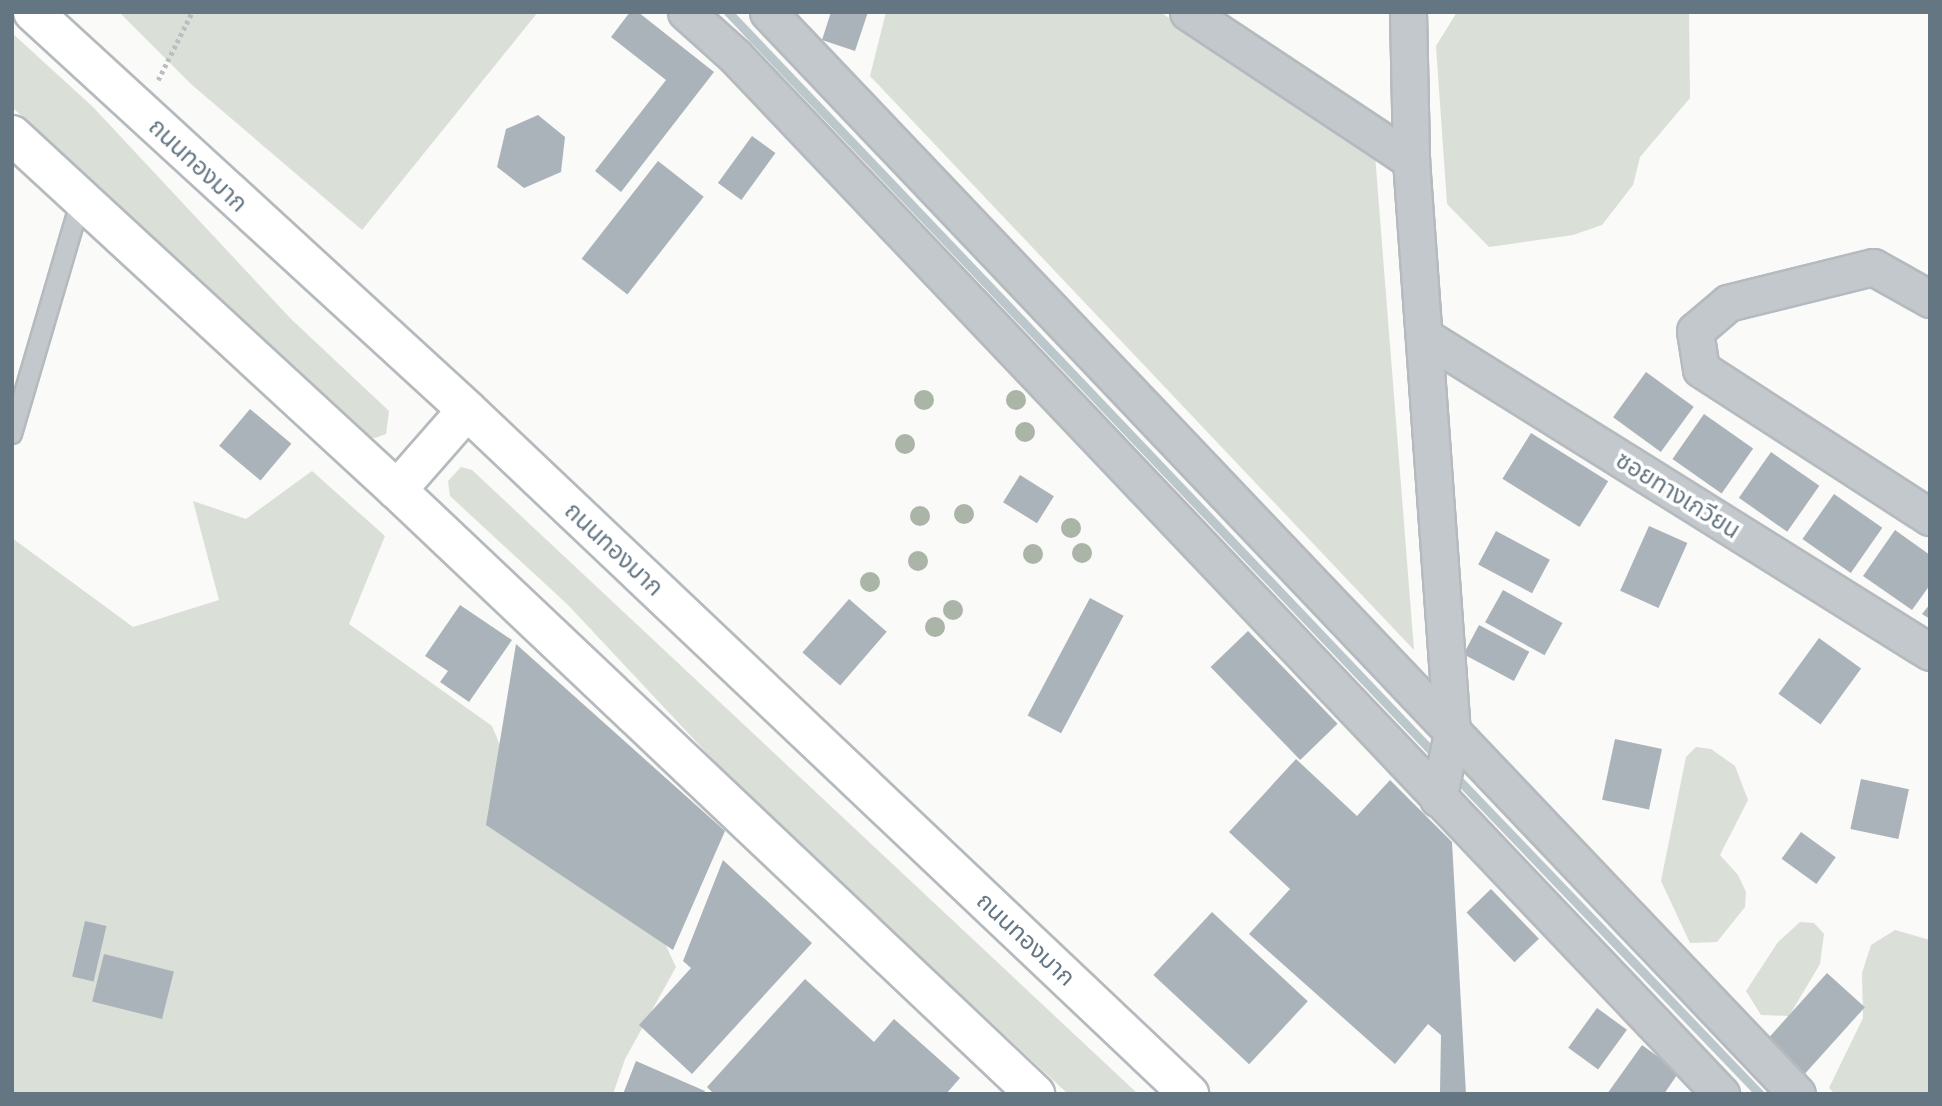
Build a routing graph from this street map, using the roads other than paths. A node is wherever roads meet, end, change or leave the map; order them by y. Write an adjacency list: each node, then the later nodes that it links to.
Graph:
1 (33, 12): 11 (main road, ถนนทองมาก)
2 (686, 12): 17 (street)
3 (768, 12): 16 (street)
4 (1188, 12): 7 (street)
5 (1408, 12): 7 (street)
6 (12, 135): 8 (main road)
7 (1410, 160): 10 (street)
8 (81, 198): 12 (lane); 13 (main road)
9 (1930, 299): 14 (street)
10 (1427, 338): 15 (street, ซอยทางเกวียน); 16 (street)
11 (467, 410): 13 (main road); 19 (main road, ถนนทองมาก)
12 (12, 433)
13 (397, 490): 18 (main road)
14 (1930, 517)
15 (1930, 652)
16 (1452, 734): 17 (street); 21 (street)
17 (1438, 799): 20 (street)
18 (1035, 1094)
19 (1189, 1094)
20 (1721, 1094)
21 (1797, 1094)

